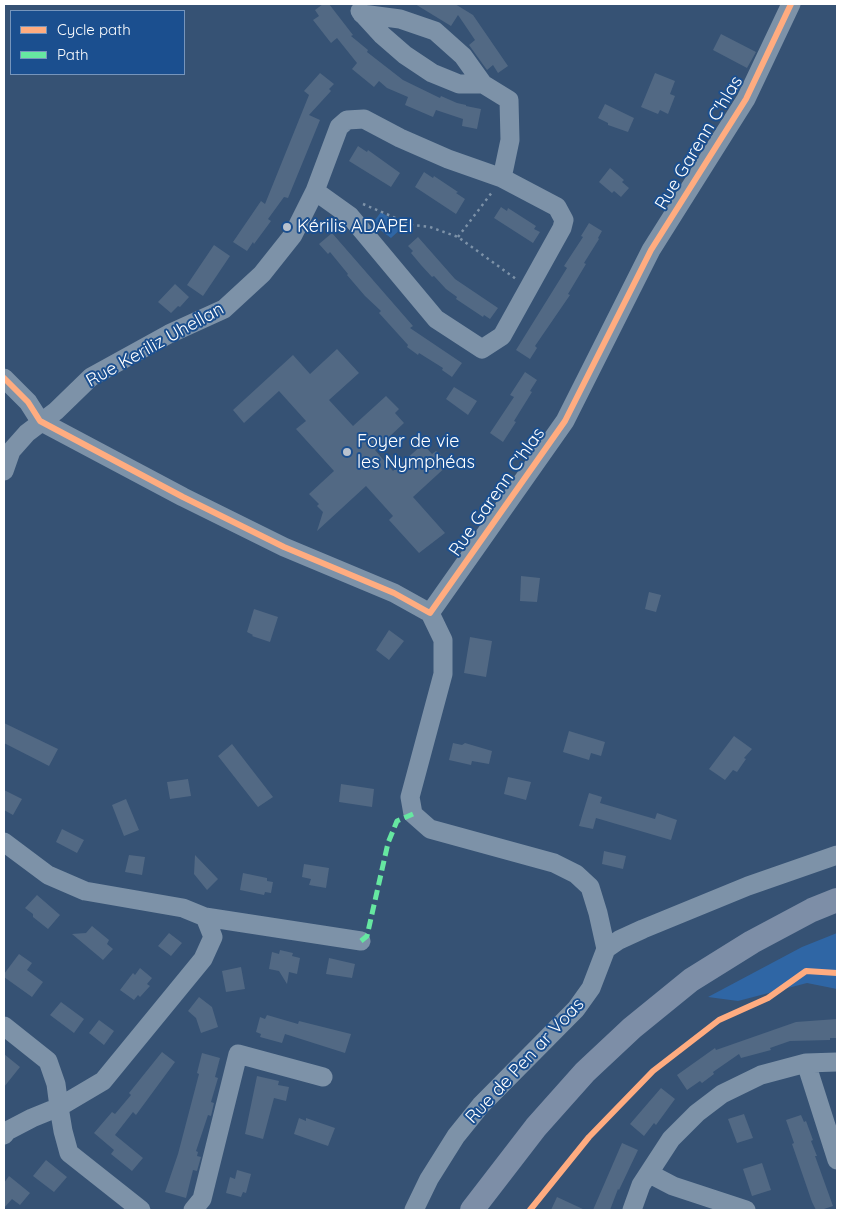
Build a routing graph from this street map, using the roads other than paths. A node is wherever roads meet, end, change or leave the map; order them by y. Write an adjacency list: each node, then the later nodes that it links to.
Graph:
1 (791, 4): 11 (street, Rue Garenn C'hlas)
2 (359, 9): 3 (street); 3 (street)
3 (483, 84): 4 (street)
4 (502, 178): 5 (street, Rue Keriliz Uhellan); 5 (street, Rue Keriliz Uhellan)
5 (315, 191): 7 (street, Rue Keriliz Uhellan)
6 (4, 378): 8 (street)
7 (63, 403): 8 (street, Rue Keriliz Uhellan); 9 (street)
8 (40, 422): 9 (street); 10 (street)
9 (83, 444): 11 (street)
10 (4, 471)
11 (430, 613): 17 (street)
12 (4, 842): 15 (street)
13 (837, 855): 17 (street)
14 (837, 900): 29 (main road)
15 (205, 917): 16 (street); 22 (street)
16 (361, 940)
17 (606, 949): 28 (street, Rue de Pen ar Voas)
18 (4, 1026): 22 (street)
19 (837, 1062): 20 (street)
20 (806, 1063): 24 (street); 25 (street)
21 (323, 1078): 27 (street)
22 (59, 1107): 23 (street); 26 (street)
23 (4, 1135)
24 (837, 1160)
25 (650, 1174): 30 (street); 31 (street)
26 (141, 1210)
27 (193, 1210)
28 (414, 1210)
29 (472, 1210)
30 (632, 1210)
31 (746, 1210)

